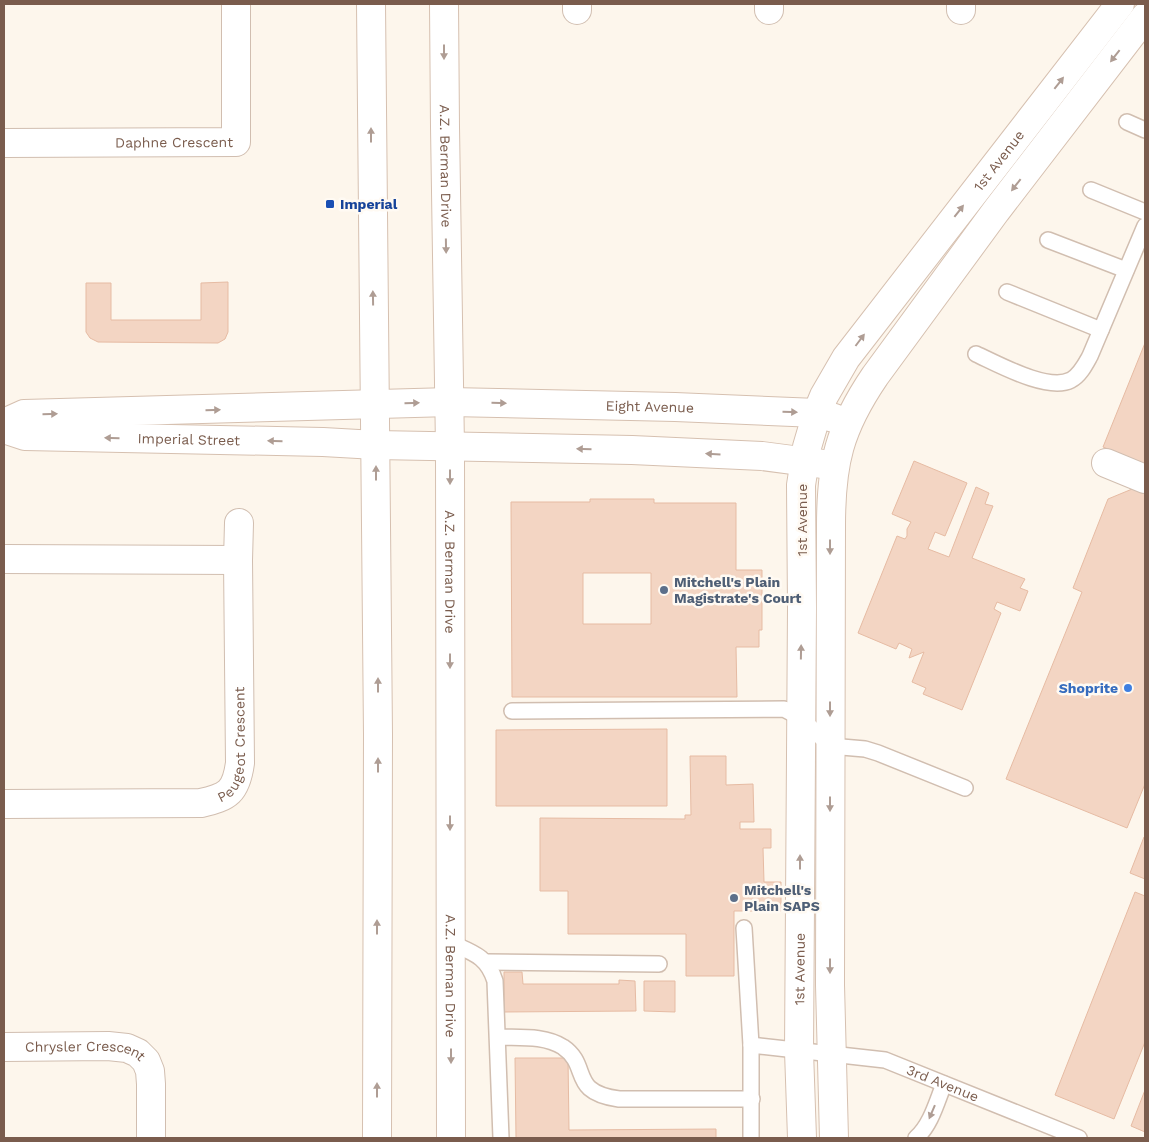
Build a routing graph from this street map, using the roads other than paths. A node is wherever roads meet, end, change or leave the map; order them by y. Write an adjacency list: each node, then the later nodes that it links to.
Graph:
1 (236, 4): 8 (street, Daphne Crescent)
2 (371, 4): 18 (street, one-way to 2)
3 (444, 4): 17 (street, A.Z. Berman Drive, one-way to 17)
4 (1120, 4): 19 (street, 1st Avenue, one-way to 4)
5 (1145, 17): 20 (street, 1st Avenue, one-way to 20)
6 (1127, 122): 7 (lane)
7 (1145, 130)
8 (4, 143)
9 (1091, 190): 10 (lane)
10 (1145, 212)
11 (1145, 226): 13 (lane)
12 (1048, 240): 13 (lane)
13 (1126, 270): 15 (lane)
14 (1007, 292): 15 (lane)
15 (1101, 330): 16 (lane)
16 (976, 354)
17 (450, 402): 18 (street, Eight Avenue, one-way to 17); 19 (street, Eight Avenue, one-way to 19); 24 (street, A.Z. Berman Drive)
18 (375, 405): 21 (street, Imperial Street, one-way to 18); 23 (street)
19 (817, 413): 20 (street, Eight Avenue); 25 (street, 1st Avenue)
20 (847, 422): 27 (street, 1st Avenue)
21 (4, 424)
22 (4, 429): 23 (street, Imperial Street, one-way to 22)
23 (376, 445): 24 (street, Imperial Street); 49 (street, one-way to 23)
24 (450, 446): 25 (street, one-way to 24); 38 (street, A.Z. Berman Drive, one-way to 38)
25 (804, 461): 27 (street); 33 (street, 1st Avenue, one-way to 25)
26 (1106, 463): 28 (street)
27 (834, 466): 34 (street, 1st Avenue, one-way to 34)
28 (1145, 479)
29 (239, 523): 31 (street, Peugeot Crescent)
30 (4, 559): 31 (street)
31 (238, 560): 36 (street, Peugeot Crescent)
32 (512, 711): 33 (lane)
33 (800, 718): 34 (lane); 44 (street, 1st Avenue, one-way to 33)
34 (830, 746): 35 (lane); 45 (street, 1st Avenue, one-way to 45)
35 (965, 788)
36 (4, 804)
37 (744, 928): 42 (lane)
38 (450, 943): 39 (lane); 50 (street, A.Z. Berman Drive, one-way to 50)
39 (487, 962): 40 (lane); 41 (lane)
40 (659, 964)
41 (498, 1037): 47 (lane); 51 (lane)
42 (750, 1045): 44 (lane, 3rd Avenue); 47 (lane)
43 (4, 1047): 48 (street, Chrysler Crescent)
44 (799, 1051): 45 (lane, 3rd Avenue); 53 (street, 1st Avenue)
45 (832, 1054): 46 (lane, 3rd Avenue); 54 (street, 1st Avenue)
46 (944, 1084): 55 (lane, one-way to 55); 56 (lane, 3rd Avenue)
47 (752, 1099): 52 (lane)
48 (152, 1138)
49 (377, 1138)
50 (451, 1138)
51 (501, 1138)
52 (751, 1138)
53 (802, 1138)
54 (834, 1138)
55 (916, 1138)
56 (1079, 1138)

